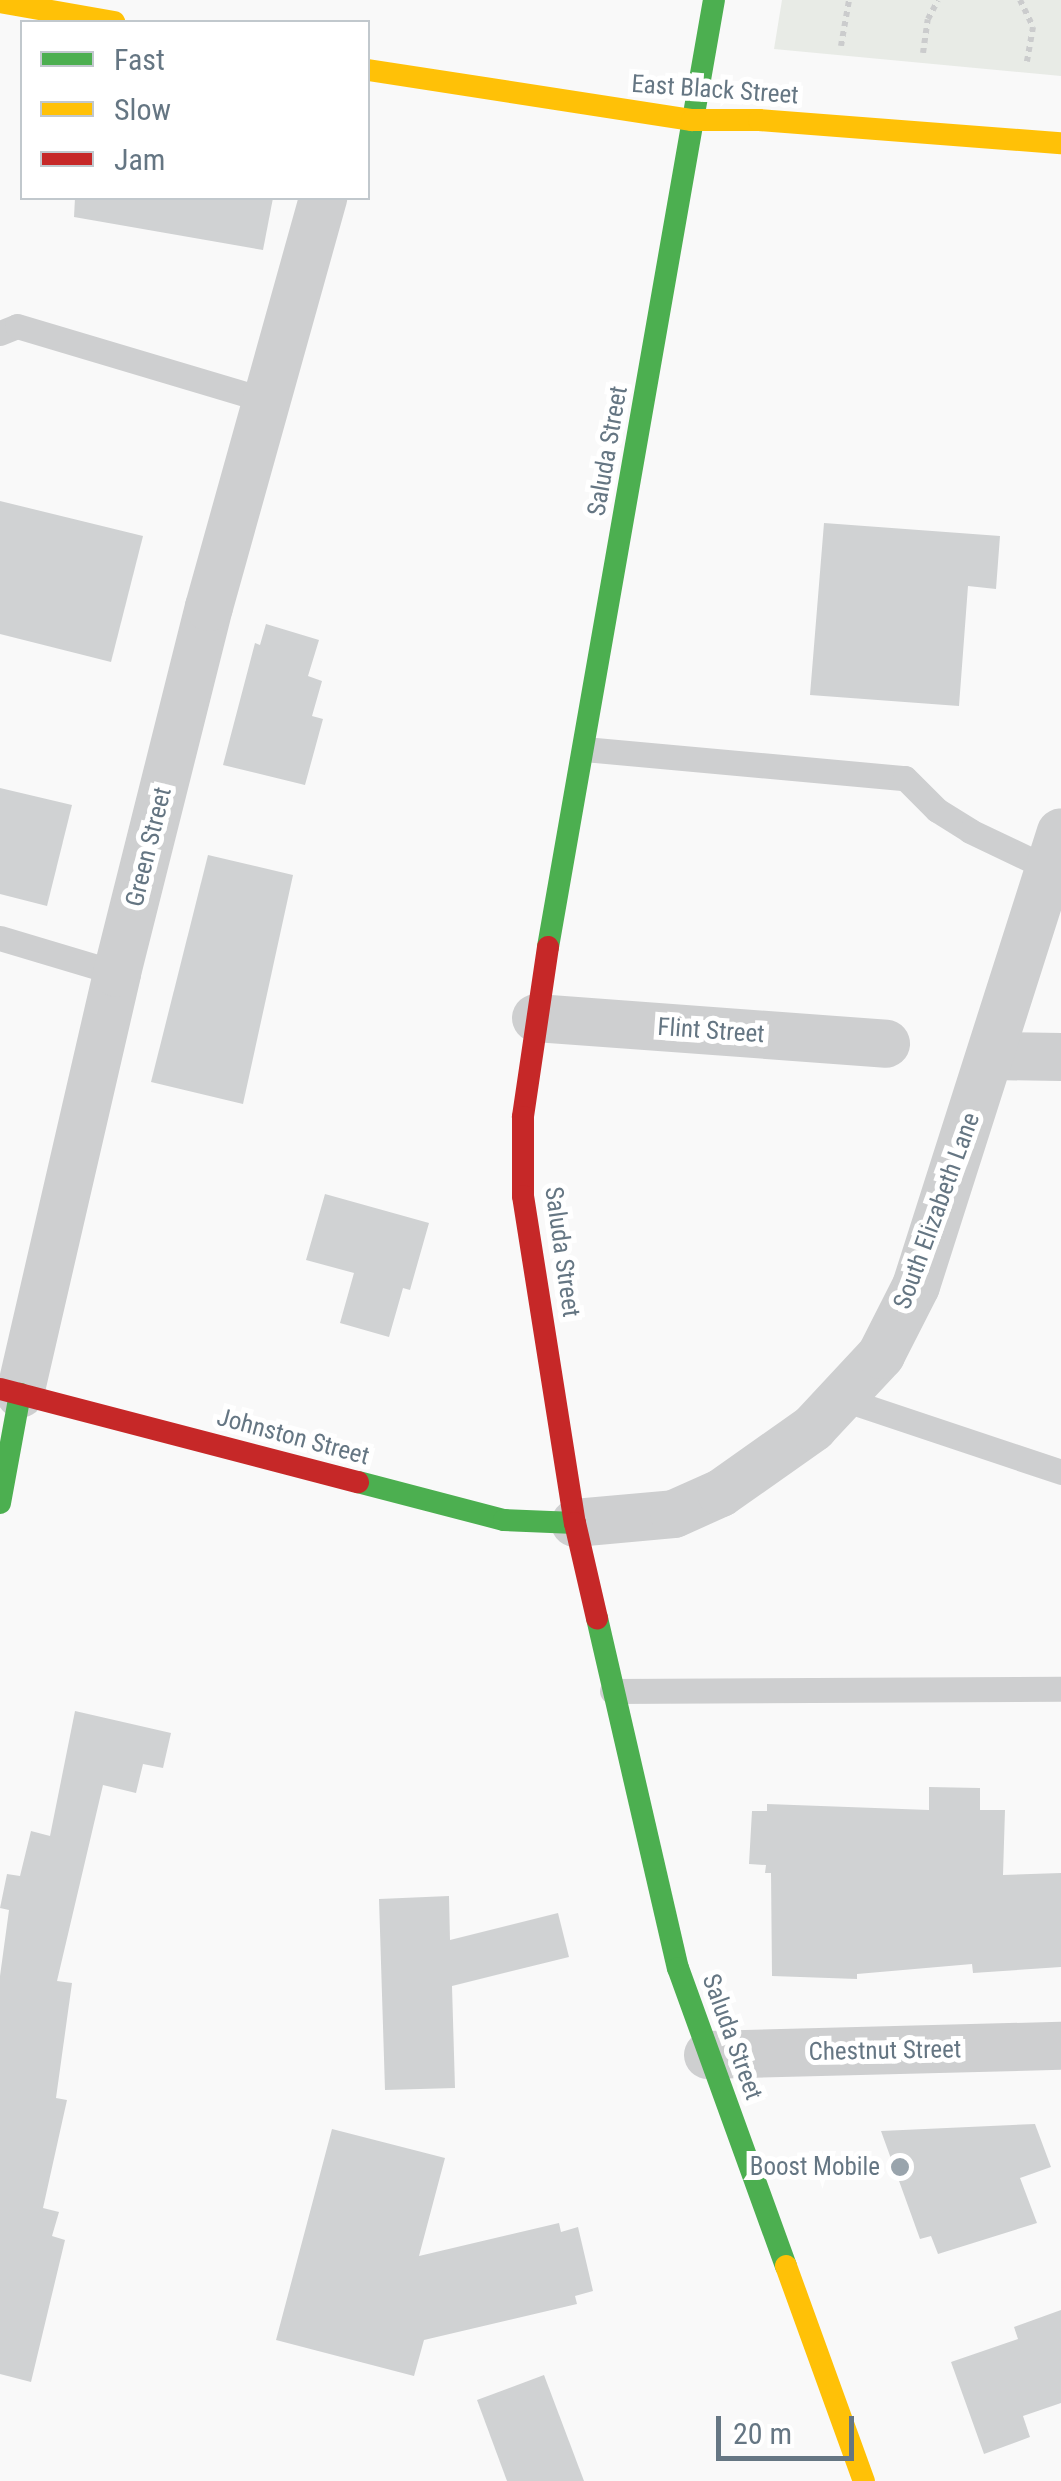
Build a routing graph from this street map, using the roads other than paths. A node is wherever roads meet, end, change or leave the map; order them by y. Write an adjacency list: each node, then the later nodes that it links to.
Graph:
1 (714, 0): 5 (main road, Saluda Street)
2 (0, 2): 3 (main road)
3 (103, 20)
4 (370, 70): 5 (main road, East Black Street)
5 (692, 120): 6 (main road, East Black Street); 10 (main road, Saluda Street)
6 (1061, 143)
7 (322, 200): 9 (street, Green Street)
8 (0, 334): 9 (lane)
9 (266, 400): 13 (street, Green Street)
10 (584, 749): 11 (lane); 14 (main road, Saluda Street)
11 (1056, 851): 16 (street, South Elizabeth Lane)
12 (0, 938): 13 (lane)
13 (117, 973): 18 (street, Green Street)
14 (536, 1018): 15 (street, Flint Street); 22 (main road, Saluda Street)
15 (886, 1044)
16 (991, 1056): 17 (street); 19 (street, South Elizabeth Lane)
17 (1061, 1057)
18 (10, 1392): 21 (main road, Green Street); 22 (main road, Johnston Street)
19 (843, 1399): 20 (lane); 22 (street, South Elizabeth Lane)
20 (1061, 1472)
21 (0, 1503)
22 (575, 1523): 24 (main road, Saluda Street)
23 (1061, 1689): 24 (lane)
24 (612, 1691): 26 (main road, Saluda Street)
25 (1061, 2046): 26 (street, Chestnut Street)
26 (708, 2055): 27 (main road, Saluda Street)
27 (864, 2481)

